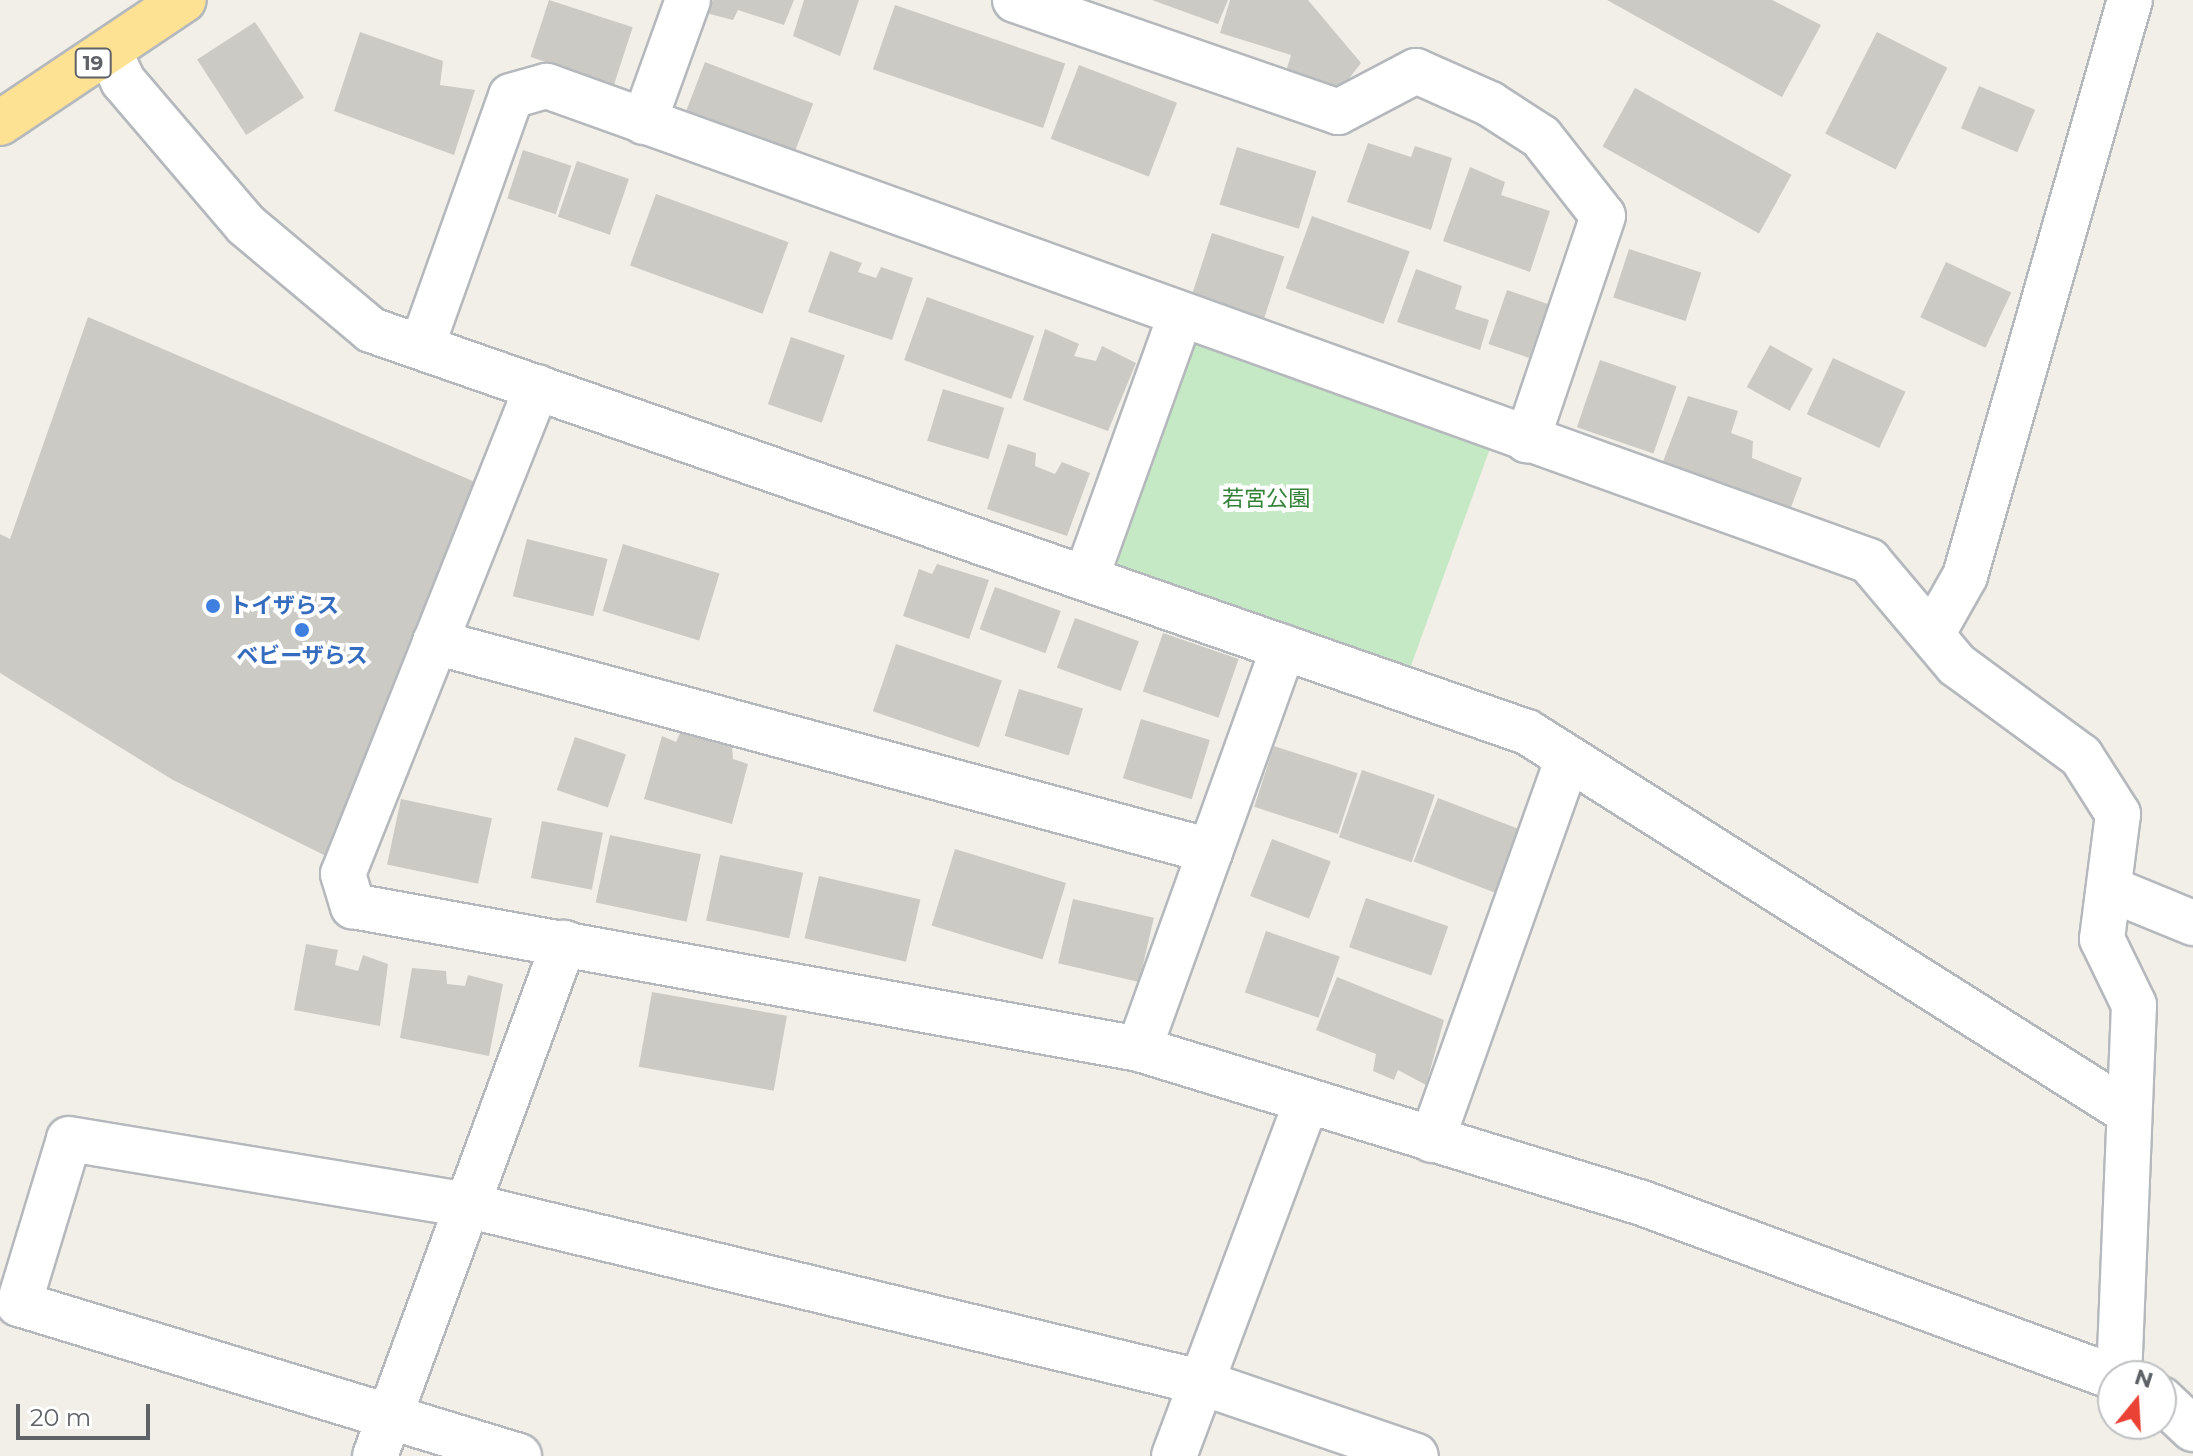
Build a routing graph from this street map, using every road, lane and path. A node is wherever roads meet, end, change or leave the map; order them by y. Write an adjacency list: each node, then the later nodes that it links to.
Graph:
1 (184, 0): 5 (highway, 19)
2 (688, 0): 6 (street)
3 (1015, 0): 11 (street)
4 (2130, 0): 13 (street)
5 (110, 53): 7 (highway, 19); 9 (street)
6 (644, 122): 8 (street); 9 (street)
7 (0, 123)
8 (1180, 317): 11 (street); 12 (street)
9 (422, 346): 10 (street)
10 (537, 387): 12 (street); 14 (street)
11 (1527, 440): 13 (street)
12 (1086, 578): 15 (street)
13 (1934, 631): 18 (street)
14 (435, 642): 17 (street); 20 (street)
15 (1284, 647): 16 (street); 17 (street)
16 (1568, 758): 23 (street); 24 (street)
17 (1210, 851): 21 (street)
18 (2110, 889): 19 (street); 23 (street)
19 (2193, 923)
20 (564, 943): 21 (street); 25 (street)
21 (1139, 1049): 22 (street)
22 (1306, 1103): 24 (street); 28 (street)
23 (2128, 1112): 26 (street)
24 (1432, 1140): 27 (street)
25 (466, 1205): 28 (street); 31 (street); 31 (street)
26 (2120, 1360)
27 (2097, 1371)
28 (1200, 1382): 33 (street); 34 (street)
29 (2177, 1414): 30 (street)
30 (2193, 1429)
31 (382, 1436): 32 (street)
32 (519, 1456)
33 (1174, 1456)
34 (1416, 1456)

